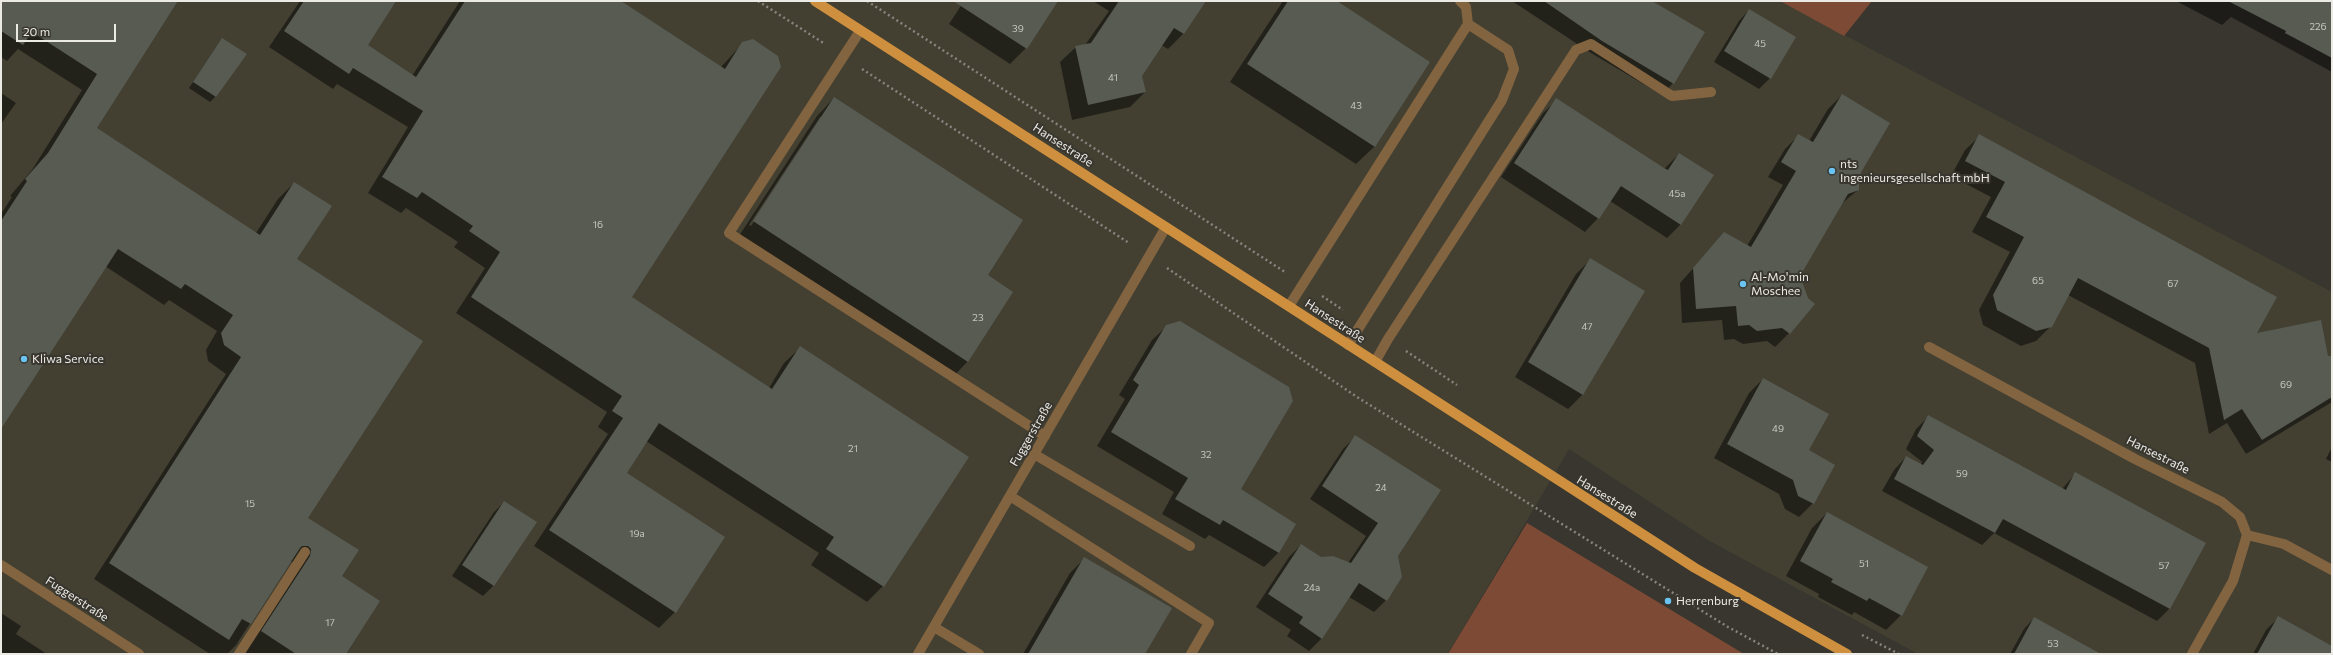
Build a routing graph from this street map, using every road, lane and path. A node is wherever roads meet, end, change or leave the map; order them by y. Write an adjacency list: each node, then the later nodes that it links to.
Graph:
1 (758, 1): 6 (path)
2 (815, 1): 5 (main road, Hansestraße)
3 (1460, 1): 4 (street)
4 (1468, 24): 10 (street); 11 (street)
5 (860, 30): 6 (street); 8 (main road, Hansestraße)
6 (844, 57): 9 (path); 14 (street)
7 (1711, 92): 13 (street)
8 (1166, 227): 9 (street, Fuggerstraße); 10 (main road, Hansestraße)
9 (1149, 256): 14 (street, Fuggerstraße); 28 (path)
10 (1288, 306): 11 (main road, Hansestraße)
11 (1348, 345): 13 (main road, Hansestraße)
12 (1929, 347): 17 (street, Hansestraße)
13 (1375, 362): 29 (main road, Hansestraße)
14 (1045, 436): 15 (street, Fuggerstraße)
15 (1034, 454): 16 (street, Fuggerstraße); 18 (street)
16 (1010, 496): 22 (street, Fuggerstraße); 27 (street)
17 (2247, 535): 21 (street); 30 (street)
18 (1190, 546)
19 (305, 552): 24 (street)
20 (1, 565): 23 (street, Fuggerstraße)
21 (2332, 570)
22 (934, 627): 25 (street, Fuggerstraße); 26 (street)
23 (139, 654)
24 (239, 654)
25 (918, 654)
26 (979, 654)
27 (1191, 654)
28 (1778, 654)
29 (1847, 654)
30 (2192, 654)

